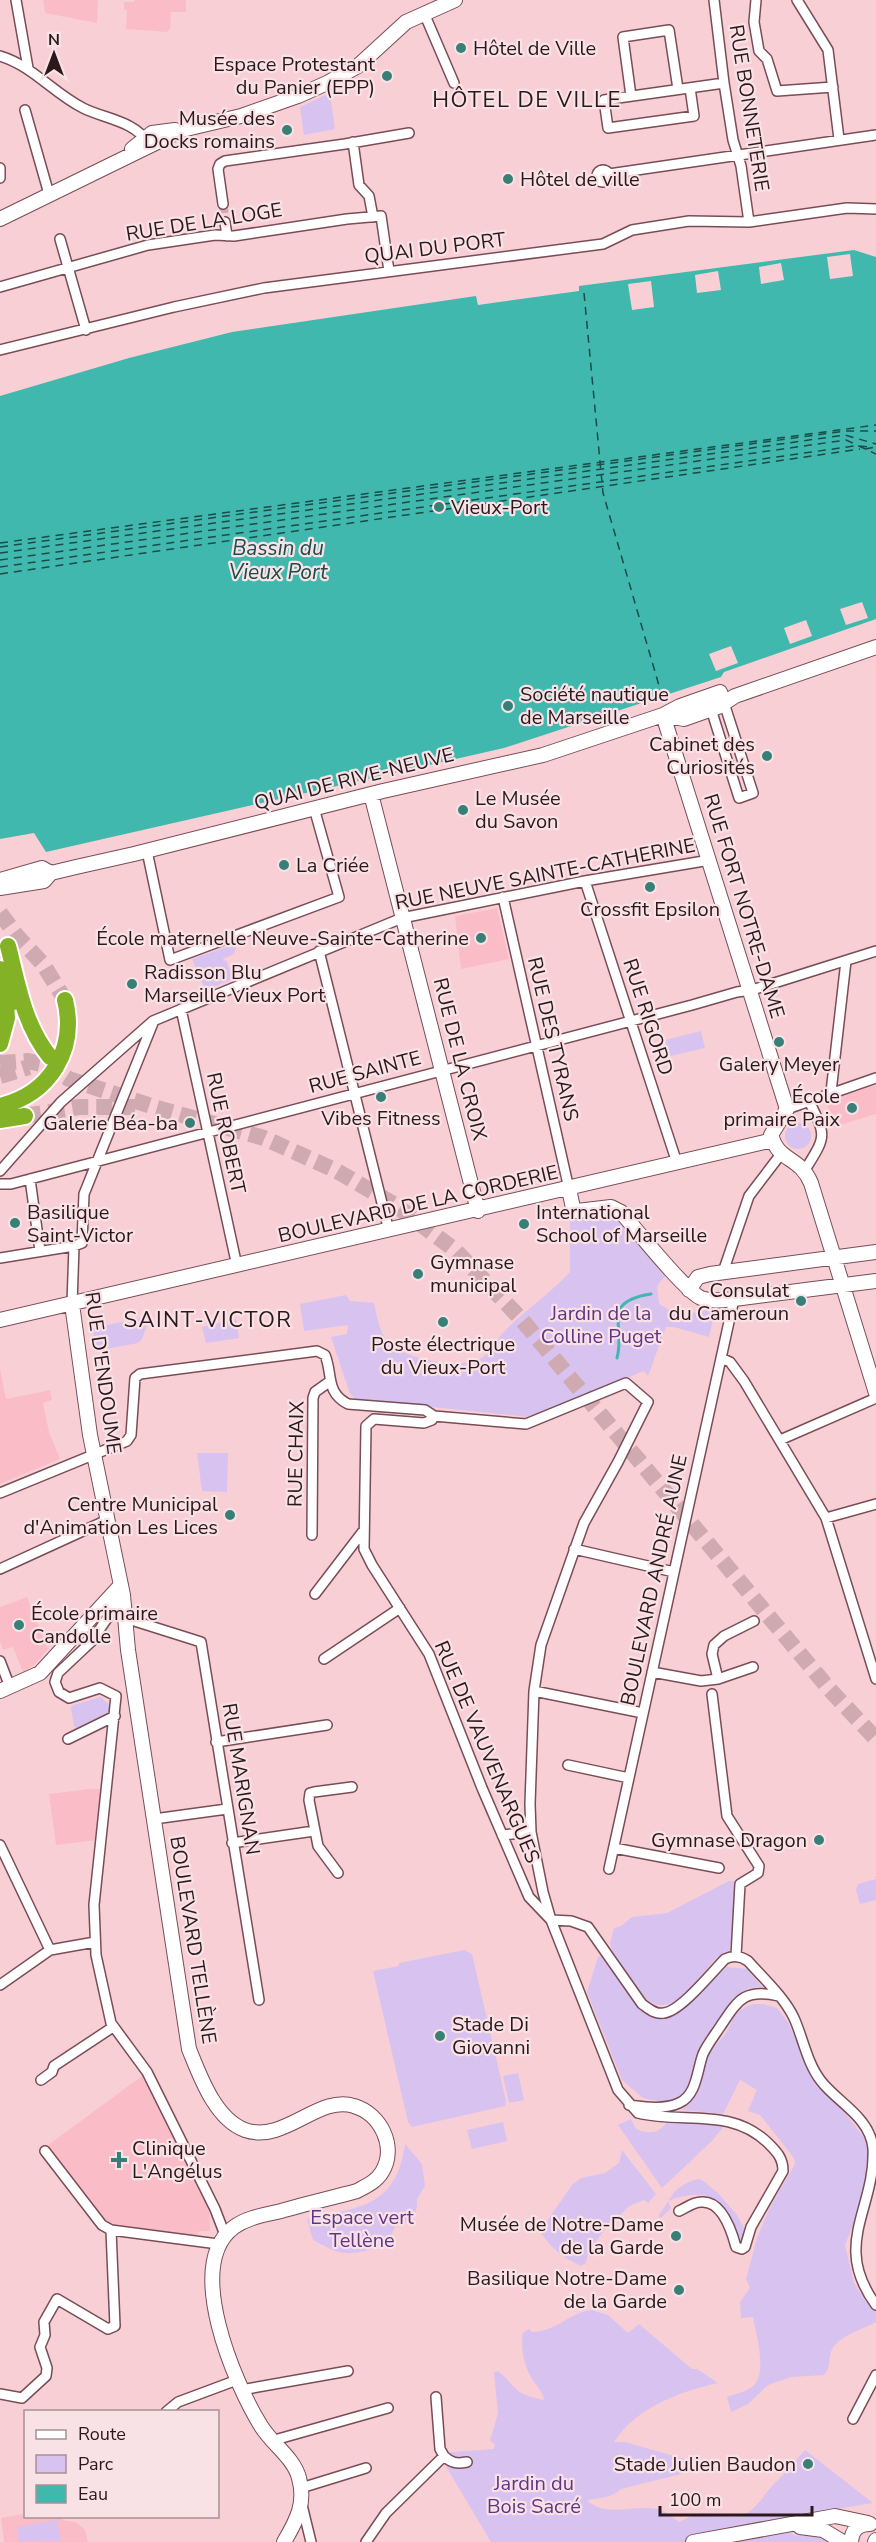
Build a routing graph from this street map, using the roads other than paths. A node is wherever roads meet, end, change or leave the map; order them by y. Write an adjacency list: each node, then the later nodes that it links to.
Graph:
1 (16, 0): 8 (street)
2 (455, 0): 6 (street)
3 (714, 0): 10 (street, RUE BONNETERIE)
4 (756, 0): 11 (street)
5 (797, 0): 11 (street)
6 (424, 13): 9 (street); 19 (street)
7 (0, 56): 8 (street)
8 (28, 68): 19 (street)
9 (454, 83)
10 (724, 83): 12 (street); 21 (street, RUE BONNETERIE)
11 (833, 87): 18 (street)
12 (690, 88): 13 (street); 14 (street)
13 (678, 89): 14 (street); 14 (street)
14 (631, 96)
15 (25, 110): 25 (street)
16 (409, 133): 20 (street)
17 (876, 135): 18 (street)
18 (839, 139): 21 (street)
19 (147, 141): 25 (street)
20 (353, 142): 26 (street); 28 (street)
21 (738, 157): 23 (street); 31 (street, RUE BONNETERIE)
22 (0, 168): 24 (street)
23 (609, 174)
24 (0, 178)
25 (49, 194): 29 (street)
26 (223, 204)
27 (876, 209): 31 (street, QUAI DU PORT)
28 (377, 217): 32 (street, RUE DE LA LOGE); 35 (street)
29 (0, 219)
30 (225, 222): 32 (street)
31 (749, 222): 35 (street, QUAI DU PORT)
32 (227, 236): 34 (street, RUE DE LA LOGE)
33 (60, 238): 34 (street)
34 (68, 267): 36 (street, RUE DE LA LOGE); 37 (street)
35 (389, 271): 37 (street, QUAI DU PORT)
36 (0, 287)
37 (86, 330): 38 (street, QUAI DU PORT)
38 (0, 350)
39 (876, 647): 40 (street, QUAI DE RIVE-NEUVE)
40 (722, 698): 41 (street, QUAI DE RIVE-NEUVE); 41 (street); 42 (street, QUAI DE RIVE-NEUVE)
41 (711, 709): 42 (street, QUAI DE RIVE-NEUVE)
42 (663, 715): 43 (street, QUAI DE RIVE-NEUVE); 46 (street, RUE FORT NOTRE-DAME)
43 (371, 794): 44 (street, QUAI DE RIVE-NEUVE); 52 (street, RUE DE LA CROIX)
44 (314, 808): 45 (street, QUAI DE RIVE-NEUVE); 45 (street)
45 (147, 851): 47 (street, QUAI DE RIVE-NEUVE)
46 (710, 860): 49 (street, RUE NEUVE SAINTE-CATHERINE); 58 (street, RUE FORT NOTRE-DAME)
47 (51, 873): 48 (street, QUAI DE RIVE-NEUVE); 50 (street, QUAI DE RIVE-NEUVE)
48 (0, 880)
49 (585, 881): 51 (street, RUE NEUVE SAINTE-CATHERINE); 62 (street, RUE RIGORD)
50 (0, 888)
51 (503, 897): 52 (street, RUE NEUVE SAINTE-CATHERINE); 64 (street, RUE DES TYRANS)
52 (402, 918): 54 (street, RUE NEUVE SAINTE-CATHERINE); 65 (street, RUE DE LA CROIX)
53 (8, 946): 57 (highway)
54 (319, 951): 60 (street, RUE NEUVE SAINTE-CATHERINE); 68 (street)
55 (876, 951): 56 (street, RUE SAINTE)
56 (846, 961): 58 (street, RUE SAINTE); 67 (street)
57 (0, 971): 63 (highway)
58 (750, 989): 62 (street, RUE SAINTE); 71 (street, RUE FORT NOTRE-DAME)
59 (65, 1000): 70 (highway)
60 (181, 1009): 61 (street, RUE NEUVE SAINTE-CATHERINE); 74 (street, RUE ROBERT)
61 (153, 1021): 77 (street, RUE D'ENDOUME); 80 (street, RUE NEUVE SAINTE-CATHERINE)
62 (630, 1022): 64 (street, RUE SAINTE); 78 (street, RUE RIGORD)
63 (0, 1044)
64 (536, 1046): 65 (street, RUE SAINTE); 83 (street, RUE DES TYRANS)
65 (442, 1071): 68 (street, RUE SAINTE); 84 (street, RUE DE LA CROIX)
66 (876, 1078): 67 (street)
67 (831, 1092): 69 (street)
68 (355, 1094): 74 (street, RUE SAINTE); 85 (street)
69 (809, 1101): 71 (street); 79 (street)
70 (0, 1106)
71 (787, 1109): 75 (street)
72 (25, 1116): 73 (highway)
73 (0, 1120)
74 (207, 1132): 77 (street, RUE SAINTE); 91 (street, RUE ROBERT)
75 (773, 1140): 76 (street); 78 (street, BOULEVARD DE LA CORDERIE)
76 (781, 1154): 79 (street); 92 (street)
77 (97, 1161): 81 (street, RUE SAINTE); 86 (street, RUE D'ENDOUME)
78 (677, 1163): 83 (street, BOULEVARD DE LA CORDERIE)
79 (805, 1170): 89 (street)
80 (0, 1171)
81 (30, 1179): 82 (street, RUE SAINTE); 87 (street)
82 (0, 1184)
83 (568, 1189): 84 (street, BOULEVARD DE LA CORDERIE); 95 (street)
84 (477, 1210): 85 (street, BOULEVARD DE LA CORDERIE)
85 (389, 1231): 91 (street, BOULEVARD DE LA CORDERIE)
86 (74, 1246): 87 (street); 97 (street, RUE D'ENDOUME)
87 (40, 1251): 90 (street)
88 (876, 1252): 89 (street)
89 (834, 1257): 92 (street); 94 (street)
90 (0, 1258)
91 (237, 1266): 97 (street, BOULEVARD DE LA CORDERIE)
92 (723, 1272): 95 (street)
93 (876, 1281): 94 (street)
94 (842, 1285): 96 (street); 101 (street)
95 (689, 1290): 96 (street)
96 (734, 1299): 99 (street, BOULEVARD ANDRÉ AUNE)
97 (72, 1304): 98 (street, BOULEVARD DE LA CORDERIE); 104 (street, RUE D'ENDOUME)
98 (0, 1320)
99 (721, 1358): 103 (street); 113 (street, BOULEVARD ANDRÉ AUNE)
100 (329, 1382): 102 (street); 104 (street); 110 (street, RUE CHAIX)
101 (876, 1396): 103 (street)
102 (434, 1416): 109 (street, RUE DE VAUVENARGUES); 111 (street)
103 (780, 1440): 107 (street)
104 (94, 1455): 105 (street); 108 (street, RUE D'ENDOUME)
105 (0, 1493)
106 (876, 1504): 107 (street)
107 (826, 1518): 124 (street)
108 (106, 1520): 112 (street); 114 (street, RUE D'ENDOUME)
109 (364, 1530): 115 (street); 116 (street, RUE DE VAUVENARGUES)
110 (312, 1535)
111 (574, 1550): 113 (street); 126 (street)
112 (0, 1569)
113 (674, 1572): 122 (street, BOULEVARD ANDRÉ AUNE)
114 (122, 1590): 117 (street, BOULEVARD TELLÈNE); 125 (street); 129 (street)
115 (315, 1594)
116 (400, 1608): 119 (street); 140 (street, RUE DE VAUVENARGUES)
117 (125, 1618): 132 (street, RUE MARIGNAN); 137 (street, BOULEVARD TELLÈNE)
118 (754, 1621): 123 (street)
119 (324, 1659)
120 (0, 1660): 125 (street)
121 (753, 1667): 123 (street)
122 (652, 1672): 123 (street); 128 (street, BOULEVARD ANDRÉ AUNE)
123 (718, 1679)
124 (876, 1679)
125 (5, 1689)
126 (534, 1691): 128 (street); 139 (street)
127 (712, 1694): 150 (street)
128 (643, 1713): 134 (street, BOULEVARD ANDRÉ AUNE)
129 (115, 1716): 131 (street); 148 (street)
130 (327, 1725): 132 (street)
131 (68, 1739)
132 (216, 1742): 136 (street, RUE MARIGNAN)
133 (568, 1766): 134 (street)
134 (629, 1778): 143 (street, BOULEVARD ANDRÉ AUNE)
135 (352, 1787): 138 (street)
136 (227, 1809): 137 (street); 141 (street, RUE MARIGNAN)
137 (154, 1819): 160 (street, BOULEVARD TELLÈNE)
138 (314, 1831): 141 (street); 146 (street)
139 (531, 1832): 140 (street); 147 (street)
140 (502, 1835): 147 (street, RUE DE VAUVENARGUES)
141 (232, 1843): 153 (street, RUE MARIGNAN)
142 (0, 1845): 149 (street)
143 (614, 1848): 144 (street); 145 (street, BOULEVARD ANDRÉ AUNE)
144 (719, 1868)
145 (609, 1869)
146 (338, 1873)
147 (551, 1920): 150 (street); 156 (street)
148 (95, 1942): 149 (street); 154 (street)
149 (50, 1950): 151 (street)
150 (736, 1956): 152 (street)
151 (0, 1985)
152 (778, 1996): 156 (street); 161 (street)
153 (259, 2000)
154 (113, 2027): 155 (street); 160 (street)
155 (41, 2080)
156 (628, 2105): 158 (street)
157 (45, 2151): 159 (street)
158 (679, 2211)
159 (111, 2230): 160 (street); 165 (street)
160 (221, 2240): 164 (street)
161 (876, 2305)
162 (348, 2371): 164 (street)
163 (876, 2375): 169 (street)
164 (239, 2385): 168 (street); 170 (street)
165 (0, 2394)
166 (436, 2397): 171 (street)
167 (388, 2408): 170 (street)
168 (168, 2410)
169 (853, 2419)
170 (271, 2441): 174 (street)
171 (444, 2456): 172 (street); 180 (street)
172 (467, 2462)
173 (366, 2468): 174 (street)
174 (301, 2488): 175 (street)
175 (302, 2505): 178 (street); 179 (street)
176 (872, 2524): 177 (street); 183 (street)
177 (792, 2526): 181 (street); 182 (street)
178 (284, 2542)
179 (311, 2542)
180 (366, 2542)
181 (693, 2542)
182 (843, 2542)
183 (851, 2542)

